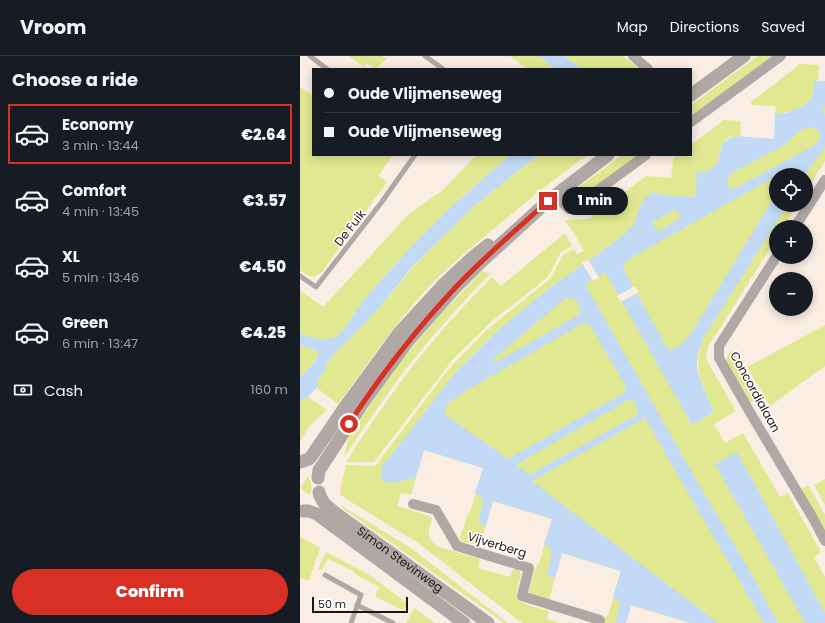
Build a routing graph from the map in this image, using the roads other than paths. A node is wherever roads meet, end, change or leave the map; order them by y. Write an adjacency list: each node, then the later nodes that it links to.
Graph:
1 (310, 56): 6 (lane)
2 (425, 56): 7 (lane)
3 (633, 56): 8 (street)
4 (744, 56): 9 (street)
5 (781, 56): 10 (street)
6 (326, 68)
7 (442, 68)
8 (647, 68)
9 (692, 93)
10 (692, 121)
11 (414, 156): 18 (lane, De Fuik)
12 (607, 156): 15 (street)
13 (645, 156): 15 (street)
14 (825, 180): 16 (street)
15 (551, 198): 19 (street); 20 (street)
16 (799, 220)
17 (772, 264): 24 (street, Concordialaan)
18 (300, 276)
19 (300, 463): 20 (street)
20 (318, 478): 21 (street)
21 (319, 492): 23 (street); 30 (street, Simon Stevinweg)
22 (413, 504): 31 (street, Vijverberg)
23 (301, 512): 29 (street, Simon Stevinweg)
24 (825, 541)
25 (325, 575): 26 (lane)
26 (357, 605): 27 (lane); 28 (lane)
27 (351, 623)
28 (393, 623)
29 (464, 623)
30 (488, 623)
31 (599, 623)

